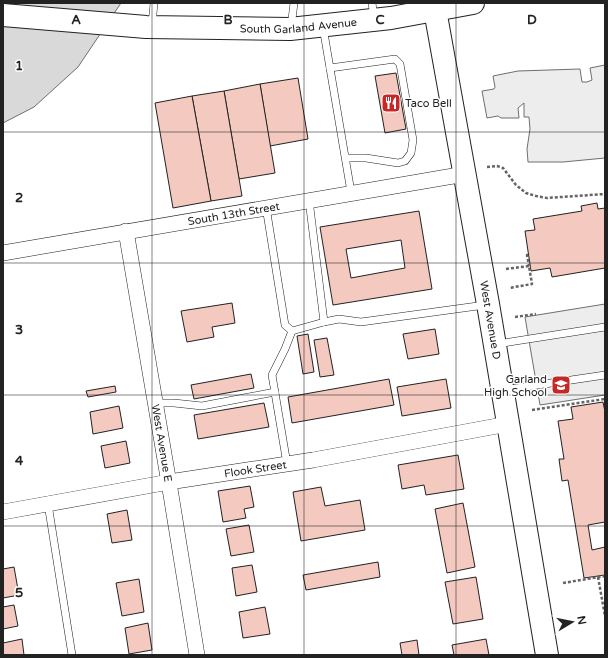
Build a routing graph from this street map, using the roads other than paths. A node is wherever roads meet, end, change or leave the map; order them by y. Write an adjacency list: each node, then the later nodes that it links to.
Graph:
1 (154, 3): 8 (lane)
2 (294, 3): 9 (lane)
3 (473, 3): 4 (main road, South Garland Avenue)
4 (435, 10): 5 (main road, South Garland Avenue); 12 (main road, West Avenue D)
5 (373, 11): 7 (main road, South Garland Avenue)
6 (3, 15): 8 (main road, South Garland Avenue)
7 (323, 25): 9 (main road, South Garland Avenue); 10 (lane)
8 (149, 27): 9 (main road, South Garland Avenue)
9 (290, 28)
10 (330, 68): 11 (lane); 11 (lane)
11 (346, 158): 13 (lane)
12 (465, 174): 13 (street, South 13th Street); 18 (main road, West Avenue D)
13 (351, 192): 14 (street, South 13th Street)
14 (309, 200): 15 (street, South 13th Street); 19 (lane)
15 (266, 207): 16 (street, South 13th Street); 21 (lane)
16 (126, 231): 17 (street, South 13th Street); 26 (street, West Avenue E)
17 (3, 253)
18 (488, 304): 19 (lane); 22 (main road, West Avenue D)
19 (324, 322): 21 (lane)
20 (605, 327): 22 (lane)
21 (292, 331): 25 (lane)
22 (494, 344): 24 (main road, West Avenue D)
23 (605, 375): 24 (lane)
24 (502, 390): 27 (main road, West Avenue D)
25 (275, 392): 26 (lane); 28 (lane)
26 (155, 403): 29 (street, West Avenue E)
27 (508, 424): 28 (street, Flook Street); 34 (main road, West Avenue D)
28 (287, 464): 29 (street, Flook Street)
29 (169, 482): 30 (street, Flook Street); 33 (street, West Avenue E)
30 (48, 504): 31 (street, Flook Street); 32 (lane)
31 (3, 512)
32 (72, 655)
33 (197, 655)
34 (547, 655)

